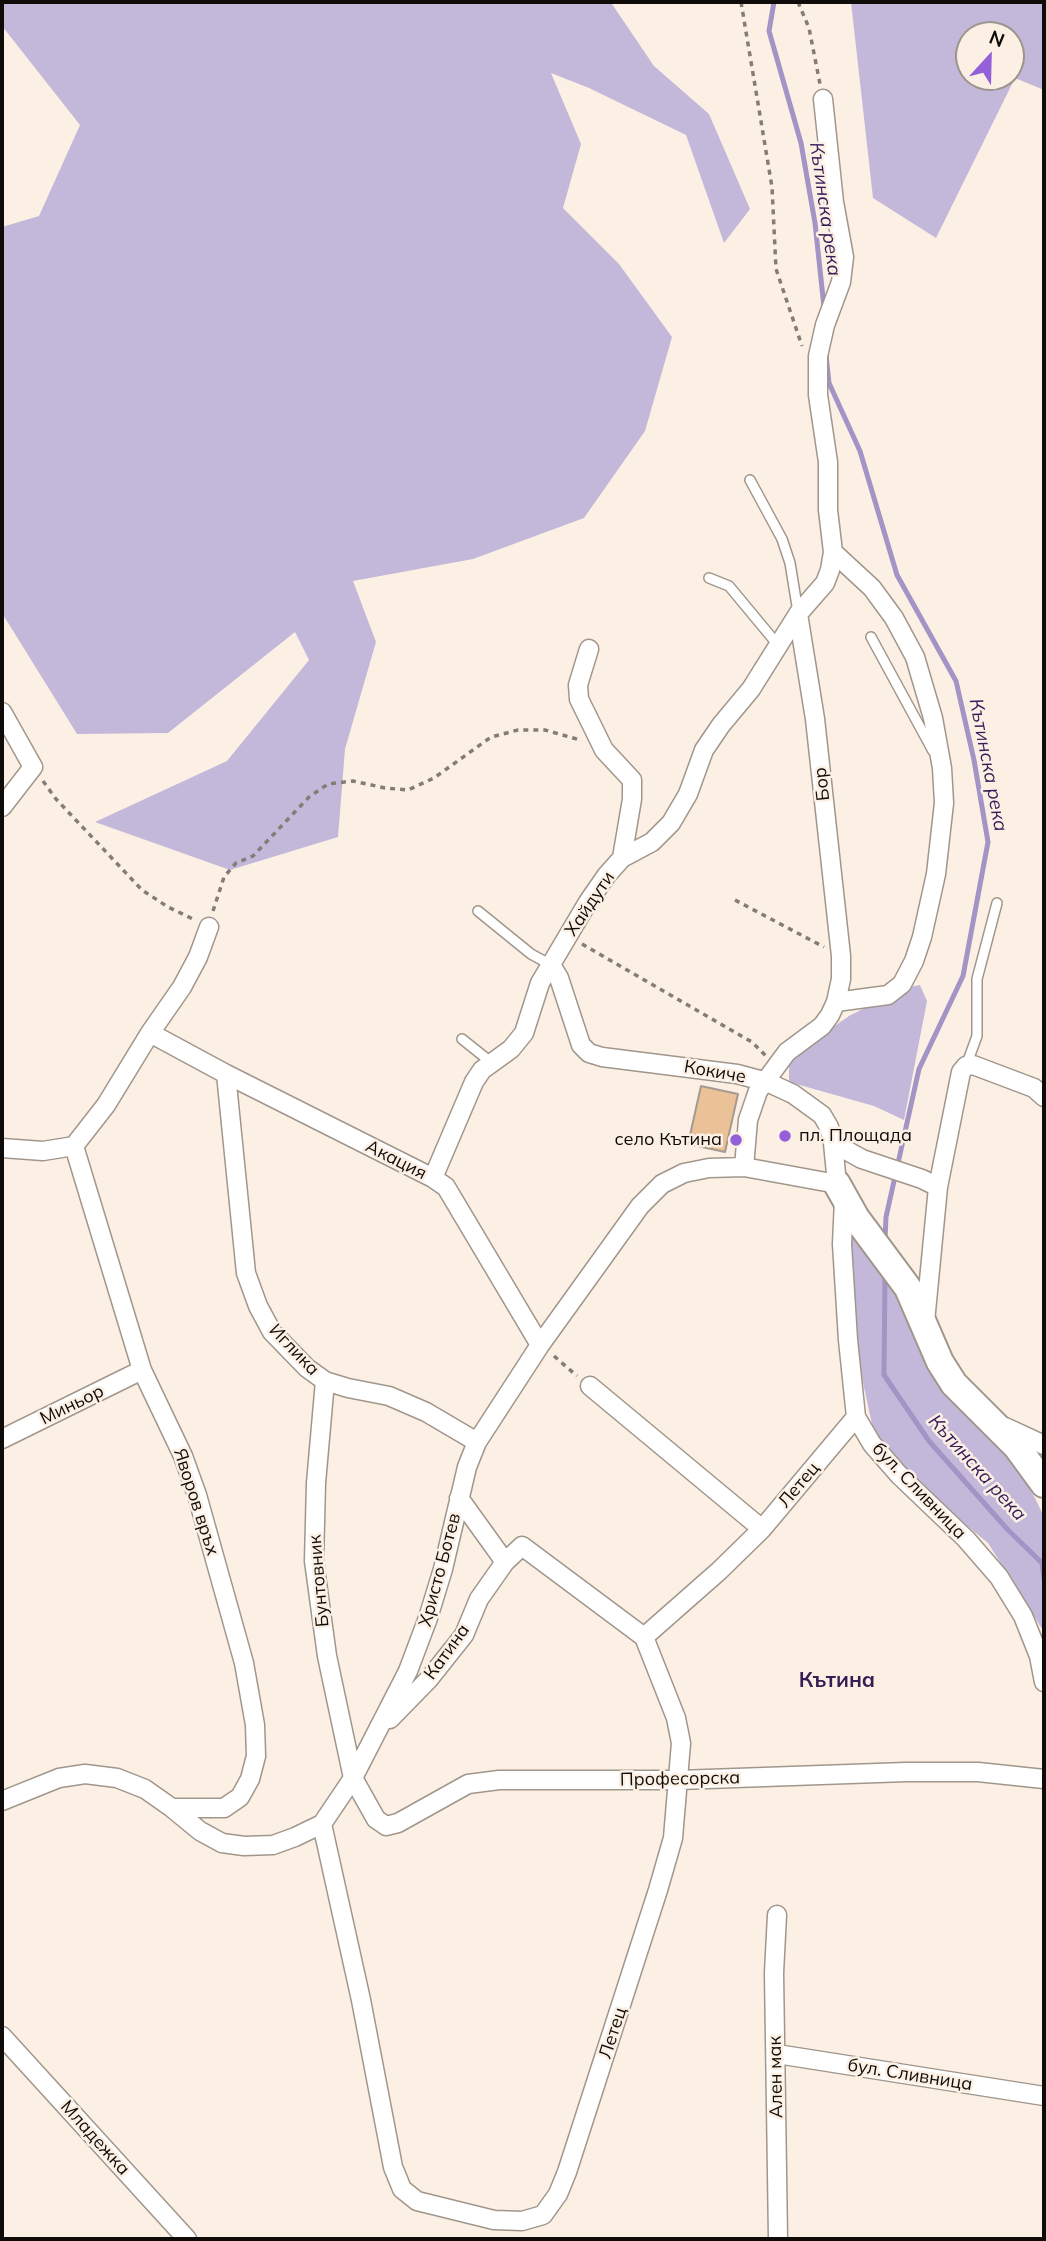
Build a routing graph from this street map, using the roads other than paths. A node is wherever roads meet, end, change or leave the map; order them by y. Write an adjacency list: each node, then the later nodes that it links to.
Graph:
1 (823, 99): 3 (street)
2 (750, 480): 5 (lane)
3 (833, 552): 5 (street, Хайдути); 10 (street)
4 (709, 578): 7 (lane)
5 (798, 614): 7 (street, Хайдути); 17 (street, Бор)
6 (871, 636): 10 (lane)
7 (778, 645): 12 (street, Хайдути)
8 (589, 649): 12 (street)
9 (2, 712): 11 (street)
10 (942, 768): 17 (street)
11 (2, 807)
12 (622, 858): 16 (street, Хайдути)
13 (998, 903): 21 (lane)
14 (478, 911): 16 (lane)
15 (209, 927): 18 (street)
16 (551, 965): 20 (street, Хайдути); 23 (street, Кокиче)
17 (836, 1002): 23 (street, Бор)
18 (150, 1033): 22 (street, Акация); 26 (street)
19 (463, 1039): 20 (lane)
20 (493, 1064): 29 (street, Хайдути)
21 (966, 1066): 24 (street); 30 (street)
22 (226, 1074): 29 (street, Акация); 35 (street, Иглика)
23 (771, 1074): 25 (street); 28 (street, Бор)
24 (1044, 1097)
25 (833, 1143): 30 (street); 31 (street, бул. Сливница)
26 (74, 1146): 27 (street); 34 (street, Яворов връх)
27 (2, 1149)
28 (744, 1167): 31 (street, Христо Ботев); 33 (street, Христо Ботев)
29 (433, 1178): 33 (street, Акация)
30 (930, 1183): 32 (street)
31 (845, 1200): 32 (street); 37 (street, бул. Сливница)
32 (924, 1325): 38 (street)
33 (540, 1345): 40 (street, Христо Ботев)
34 (142, 1370): 39 (street, Миньор); 53 (street, Яворов връх)
35 (325, 1381): 40 (street, Иглика); 49 (street, Бунтовник)
36 (590, 1386): 44 (street)
37 (856, 1417): 44 (street, Летец); 47 (street, бул. Сливница)
38 (990, 1419): 41 (street); 42 (street)
39 (2, 1439)
40 (477, 1442): 43 (street, Христо Ботев)
41 (1044, 1446)
42 (1044, 1484)
43 (459, 1498): 45 (street); 48 (street, Христо Ботев)
44 (762, 1529): 46 (street, Летец)
45 (505, 1562): 46 (street); 48 (street, Катина)
46 (643, 1637): 51 (street, Летец)
47 (1044, 1682)
48 (376, 1732): 49 (street, Христо Ботев)
49 (353, 1778): 51 (street, Професорска); 54 (street, Христо Ботев)
50 (1044, 1779): 51 (street, Професорска)
51 (679, 1780): 54 (street, Летец)
52 (2, 1801): 53 (street, Христо Ботев)
53 (172, 1808): 54 (street, Христо Ботев)
54 (322, 1824)
55 (777, 1915): 57 (street, Ален мак)
56 (2, 2036): 59 (street, Младежка)
57 (777, 2054): 58 (street, бул. Сливница); 60 (street, Ален мак)
58 (1044, 2096)
59 (187, 2239)
60 (778, 2239)

